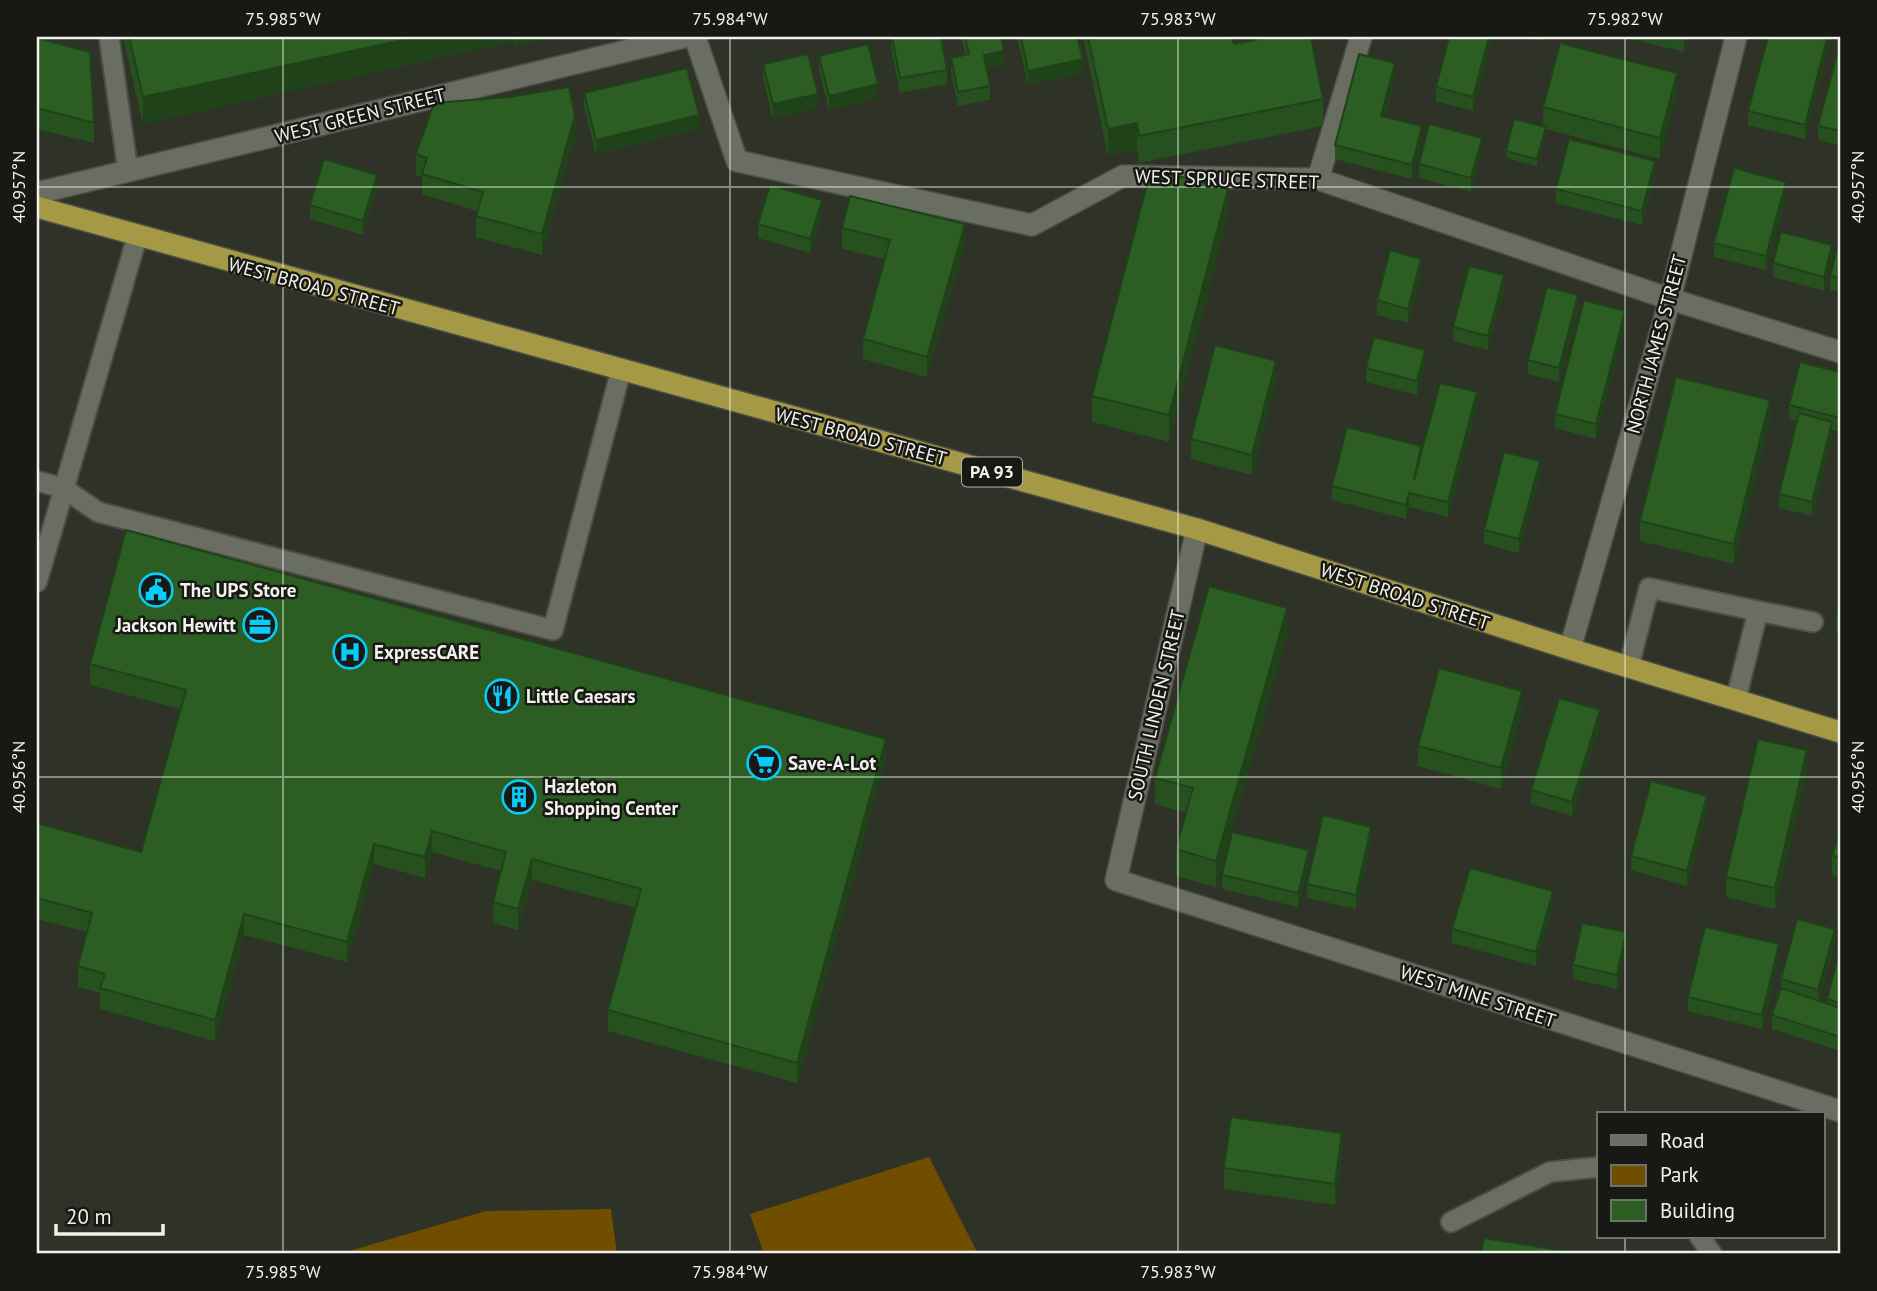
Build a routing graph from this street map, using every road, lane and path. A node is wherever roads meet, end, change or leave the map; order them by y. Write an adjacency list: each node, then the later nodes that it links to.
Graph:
1 (109, 37): 6 (lane)
2 (684, 37): 6 (street, WEST GREEN STREET)
3 (695, 37): 7 (street, WEST SPRUCE STREET)
4 (1361, 37): 7 (street)
5 (1736, 37): 11 (street, NORTH JAMES STREET)
6 (128, 170): 8 (street, WEST GREEN STREET)
7 (1318, 179): 11 (street, WEST SPRUCE STREET)
8 (37, 193)
9 (37, 208): 10 (highway, WEST BROAD STREET / PA 93)
10 (137, 237): 13 (highway, WEST BROAD STREET / PA 93); 15 (lane)
11 (1670, 299): 12 (street, WEST SPRUCE STREET); 20 (street, NORTH JAMES STREET)
12 (1840, 352)
13 (621, 370): 15 (lane); 16 (highway, WEST BROAD STREET / PA 93)
14 (37, 481): 15 (lane)
15 (63, 488): 17 (lane)
16 (1197, 529): 20 (highway, WEST BROAD STREET / PA 93); 24 (street, SOUTH LINDEN STREET)
17 (37, 582)
18 (1758, 611): 19 (lane); 21 (lane); 22 (lane)
19 (1814, 622)
20 (1570, 649): 21 (highway, WEST BROAD STREET / PA 93)
21 (1629, 666): 22 (highway, WEST BROAD STREET / PA 93)
22 (1736, 699): 23 (highway, WEST BROAD STREET / PA 93)
23 (1840, 732)
24 (1116, 880): 25 (street, WEST MINE STREET)
25 (1840, 1111)
26 (1597, 1167): 27 (lane)
27 (1451, 1222)
28 (1701, 1238): 29 (lane)
29 (1712, 1254)

